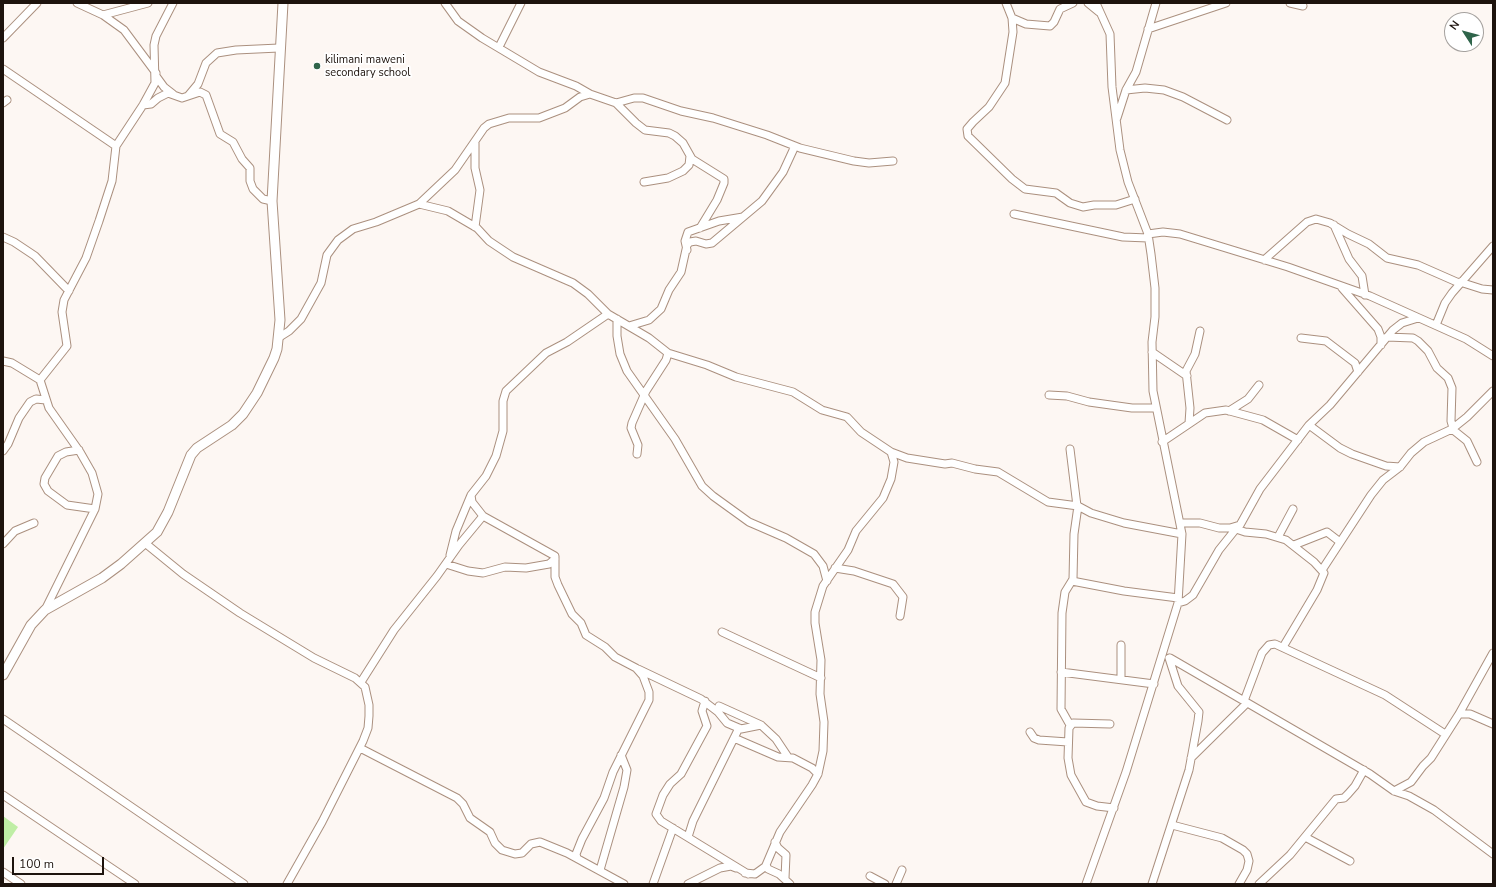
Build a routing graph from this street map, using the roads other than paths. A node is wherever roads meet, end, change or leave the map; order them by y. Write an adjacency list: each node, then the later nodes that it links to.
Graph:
1 (36, 3): 20 (street)
2 (77, 3): 17 (street)
3 (148, 3): 17 (street)
4 (173, 3): 24 (street)
5 (282, 3): 22 (street)
6 (445, 3): 21 (street)
7 (521, 3): 21 (street)
8 (1006, 3): 18 (street)
9 (1073, 3): 18 (street)
10 (1088, 3): 16 (street)
11 (1096, 3): 16 (street)
12 (1156, 3): 19 (street)
13 (1226, 3): 19 (street)
14 (1290, 3): 15 (street)
15 (1303, 6)
16 (1099, 12): 31 (street)
17 (103, 15): 24 (street)
18 (1012, 18): 39 (street)
19 (1148, 29): 25 (street)
20 (3, 38)
21 (499, 47): 27 (street)
22 (279, 48): 28 (street); 40 (street)
23 (3, 69): 34 (street)
24 (156, 75): 26 (street); 30 (street)
25 (1126, 90): 31 (street); 32 (street)
26 (174, 94): 28 (street); 30 (street)
27 (590, 94): 29 (street); 33 (street)
28 (188, 96): 40 (street)
29 (616, 103): 35 (street); 36 (street)
30 (143, 105): 34 (street)
31 (1116, 120): 39 (street)
32 (1227, 120)
33 (474, 143): 41 (street); 45 (street)
34 (116, 146): 55 (street)
35 (795, 146): 37 (street); 43 (street)
36 (690, 156): 38 (street); 46 (street)
37 (893, 161)
38 (644, 182)
39 (1134, 199): 47 (street)
40 (272, 201): 64 (street)
41 (419, 204): 45 (street); 64 (street)
42 (1014, 214): 47 (street)
43 (745, 216): 46 (street); 50 (street)
44 (1334, 225): 51 (street); 52 (street); 56 (street)
45 (475, 227): 57 (street)
46 (700, 228): 50 (street)
47 (1148, 236): 51 (street); 67 (street)
48 (3, 238): 55 (street)
49 (1493, 246): 52 (street)
50 (687, 251): 61 (street)
51 (1264, 260): 53 (street)
52 (1460, 282): 54 (street); 60 (street)
53 (1341, 286): 56 (street); 66 (street)
54 (1493, 290)
55 (69, 291): 73 (street)
56 (1366, 295): 58 (street)
57 (608, 314): 59 (street); 93 (street)
58 (1418, 318): 60 (street); 63 (street)
59 (617, 319): 61 (street); 77 (street)
60 (1436, 325): 69 (street)
61 (629, 326): 68 (street)
62 (1200, 331): 72 (street)
63 (1387, 337): 66 (street); 83 (street)
64 (278, 338): 104 (street)
65 (1301, 338): 71 (street)
66 (1381, 345): 71 (street)
67 (1152, 352): 72 (street); 79 (street)
68 (668, 353): 77 (street); 89 (street)
69 (1493, 356)
70 (3, 361): 73 (street)
71 (1358, 372): 82 (street)
72 (1187, 376): 81 (street)
73 (40, 380): 78 (street)
74 (1259, 385): 80 (street)
75 (1493, 391): 83 (street)
76 (1049, 395): 79 (street)
77 (644, 397): 90 (street); 111 (street)
78 (46, 400): 87 (street); 88 (street)
79 (1156, 408): 85 (street)
80 (1230, 411): 81 (street); 84 (street)
81 (1189, 424): 85 (street)
82 (1309, 425): 84 (street); 92 (street)
83 (1452, 429): 91 (street); 92 (street)
84 (1298, 440): 100 (street)
85 (1162, 442): 99 (street)
86 (1070, 449): 94 (street)
87 (79, 450): 95 (street); 95 (street)
88 (3, 452)
89 (891, 452): 94 (street); 109 (street)
90 (637, 454)
91 (1477, 462)
92 (1400, 467): 103 (street)
93 (471, 495): 97 (street); 108 (street)
94 (1077, 506): 101 (street); 112 (street)
95 (95, 509): 114 (street)
96 (1293, 509): 102 (street)
97 (483, 516): 107 (street); 108 (street)
98 (34, 523): 105 (street)
99 (1180, 524): 100 (street); 101 (street)
100 (1234, 529): 102 (street); 113 (street)
101 (1182, 534): 113 (street)
102 (1278, 537): 106 (street)
103 (1340, 542): 106 (street); 110 (street)
104 (145, 543): 114 (street); 127 (street)
105 (3, 544)
106 (1294, 545): 110 (street)
107 (555, 560): 108 (street); 122 (street)
108 (447, 562): 127 (street)
109 (835, 568): 111 (street); 115 (street)
110 (1322, 570): 118 (street)
111 (827, 581): 125 (street)
112 (1072, 581): 113 (street); 123 (street)
113 (1178, 600): 119 (street)
114 (44, 610): 124 (street)
115 (900, 616)
116 (722, 632): 125 (street)
117 (1121, 645): 126 (street)
118 (1283, 647): 130 (street); 140 (street)
119 (1164, 650): 121 (street); 128 (street)
120 (1493, 653): 132 (street)
121 (1170, 658): 130 (street); 146 (street)
122 (636, 668): 129 (street); 144 (street)
123 (1061, 672): 126 (street); 136 (street)
124 (3, 675)
125 (821, 678): 148 (street)
126 (1121, 679): 128 (street)
127 (361, 682): 143 (street)
128 (1154, 684): 151 (street)
129 (704, 701): 138 (street); 153 (street)
130 (1246, 702): 146 (street); 147 (street)
131 (719, 706): 137 (street)
132 (1459, 714): 135 (street); 140 (street)
133 (3, 719): 169 (street)
134 (1110, 724): 136 (street)
135 (1493, 724)
136 (1070, 725): 142 (street)
137 (761, 726): 138 (street); 145 (street)
138 (739, 728): 141 (street)
139 (1030, 732): 142 (street)
140 (1445, 734): 149 (street)
141 (734, 738): 145 (street); 154 (street)
142 (1068, 742): 151 (street)
143 (360, 748): 158 (street); 170 (street)
144 (621, 756): 158 (street); 161 (street)
145 (788, 757): 148 (street)
146 (1191, 758): 152 (street)
147 (1364, 770): 149 (street); 155 (street)
148 (818, 774): 156 (street)
149 (1394, 791): 157 (street)
150 (3, 795): 168 (street)
151 (1114, 808): 177 (street)
152 (1172, 825): 178 (street); 179 (street)
153 (673, 828): 154 (street); 172 (street)
154 (688, 837): 164 (street)
155 (1305, 838): 159 (street); 180 (street)
156 (775, 842): 160 (street); 166 (street)
157 (1493, 854)
158 (577, 858): 161 (street)
159 (1350, 861)
160 (766, 866): 164 (street); 166 (street)
161 (600, 870): 171 (street)
162 (902, 870): 176 (street)
163 (3, 872): 167 (street)
164 (748, 874): 173 (street)
165 (870, 876): 175 (street)
166 (785, 878): 174 (street)
167 (21, 884)
168 (135, 884)
169 (244, 884)
170 (287, 884)
171 (624, 884)
172 (653, 884)
173 (688, 884)
174 (790, 884)
175 (885, 884)
176 (896, 884)
177 (1086, 884)
178 (1152, 884)
179 (1239, 884)
180 (1259, 884)

